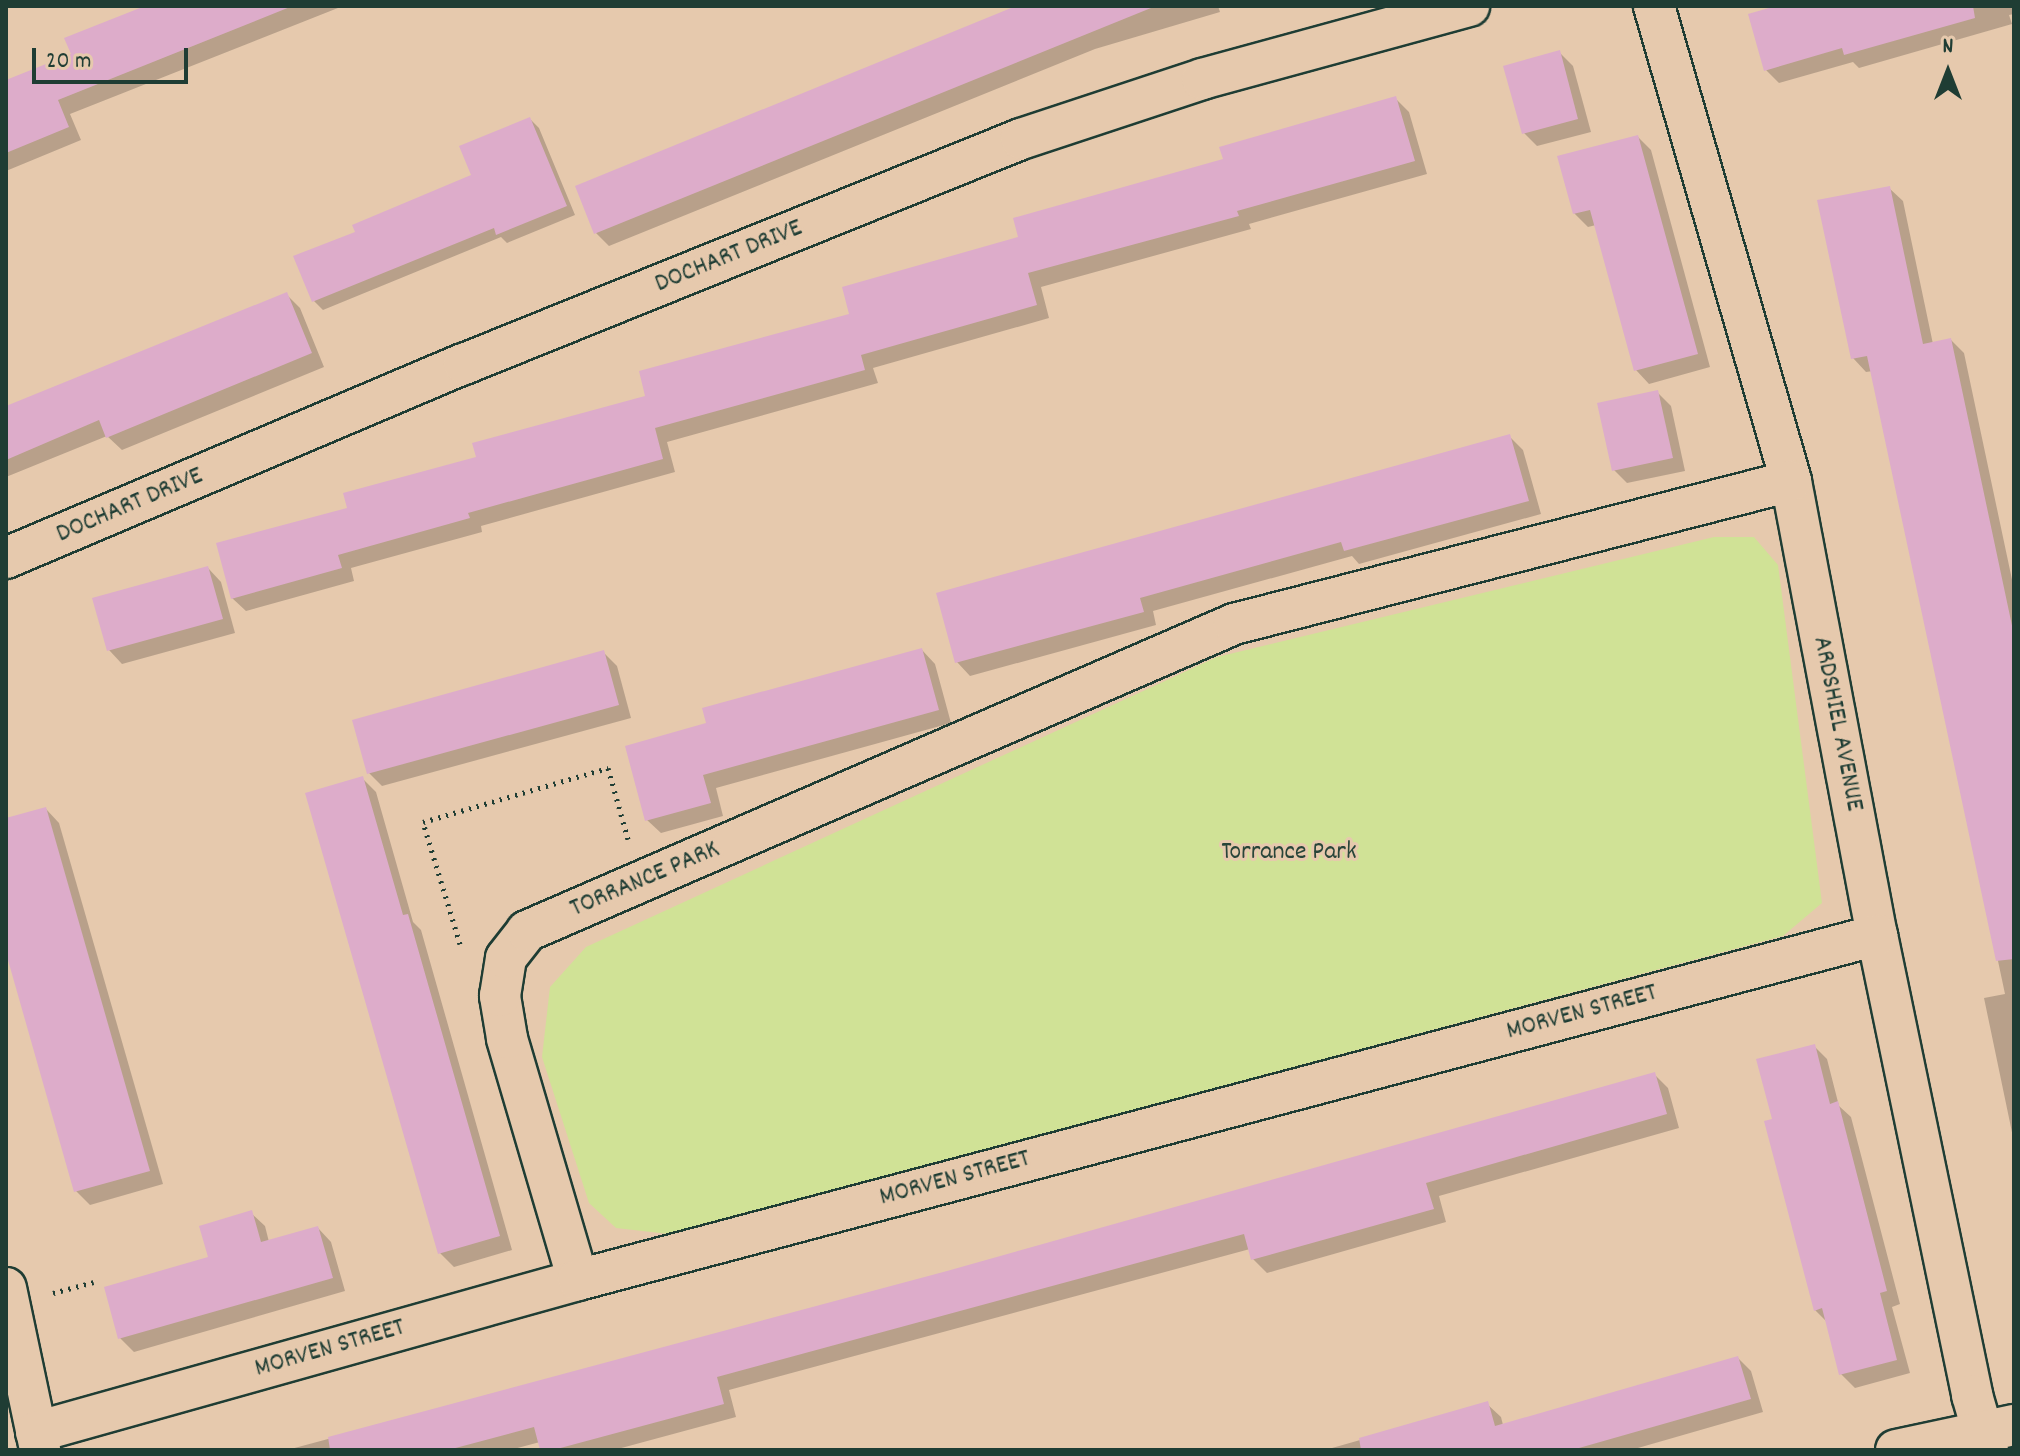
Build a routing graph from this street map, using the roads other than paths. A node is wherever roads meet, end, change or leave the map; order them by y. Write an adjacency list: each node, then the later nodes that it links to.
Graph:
1 (1469, 6): 4 (street, DOCHART DRIVE)
2 (1654, 6): 3 (street, ARDSHIEL AVENUE)
3 (1791, 481): 5 (street, ARDSHIEL AVENUE); 6 (street, TORRANCE PARK)
4 (6, 558)
5 (1877, 935): 6 (street, MORVEN STREET); 8 (street, ARDSHIEL AVENUE)
6 (578, 1280): 9 (street, MORVEN STREET)
7 (6, 1288): 9 (street)
8 (1995, 1436): 10 (street)
9 (38, 1441)
10 (1896, 1450)

